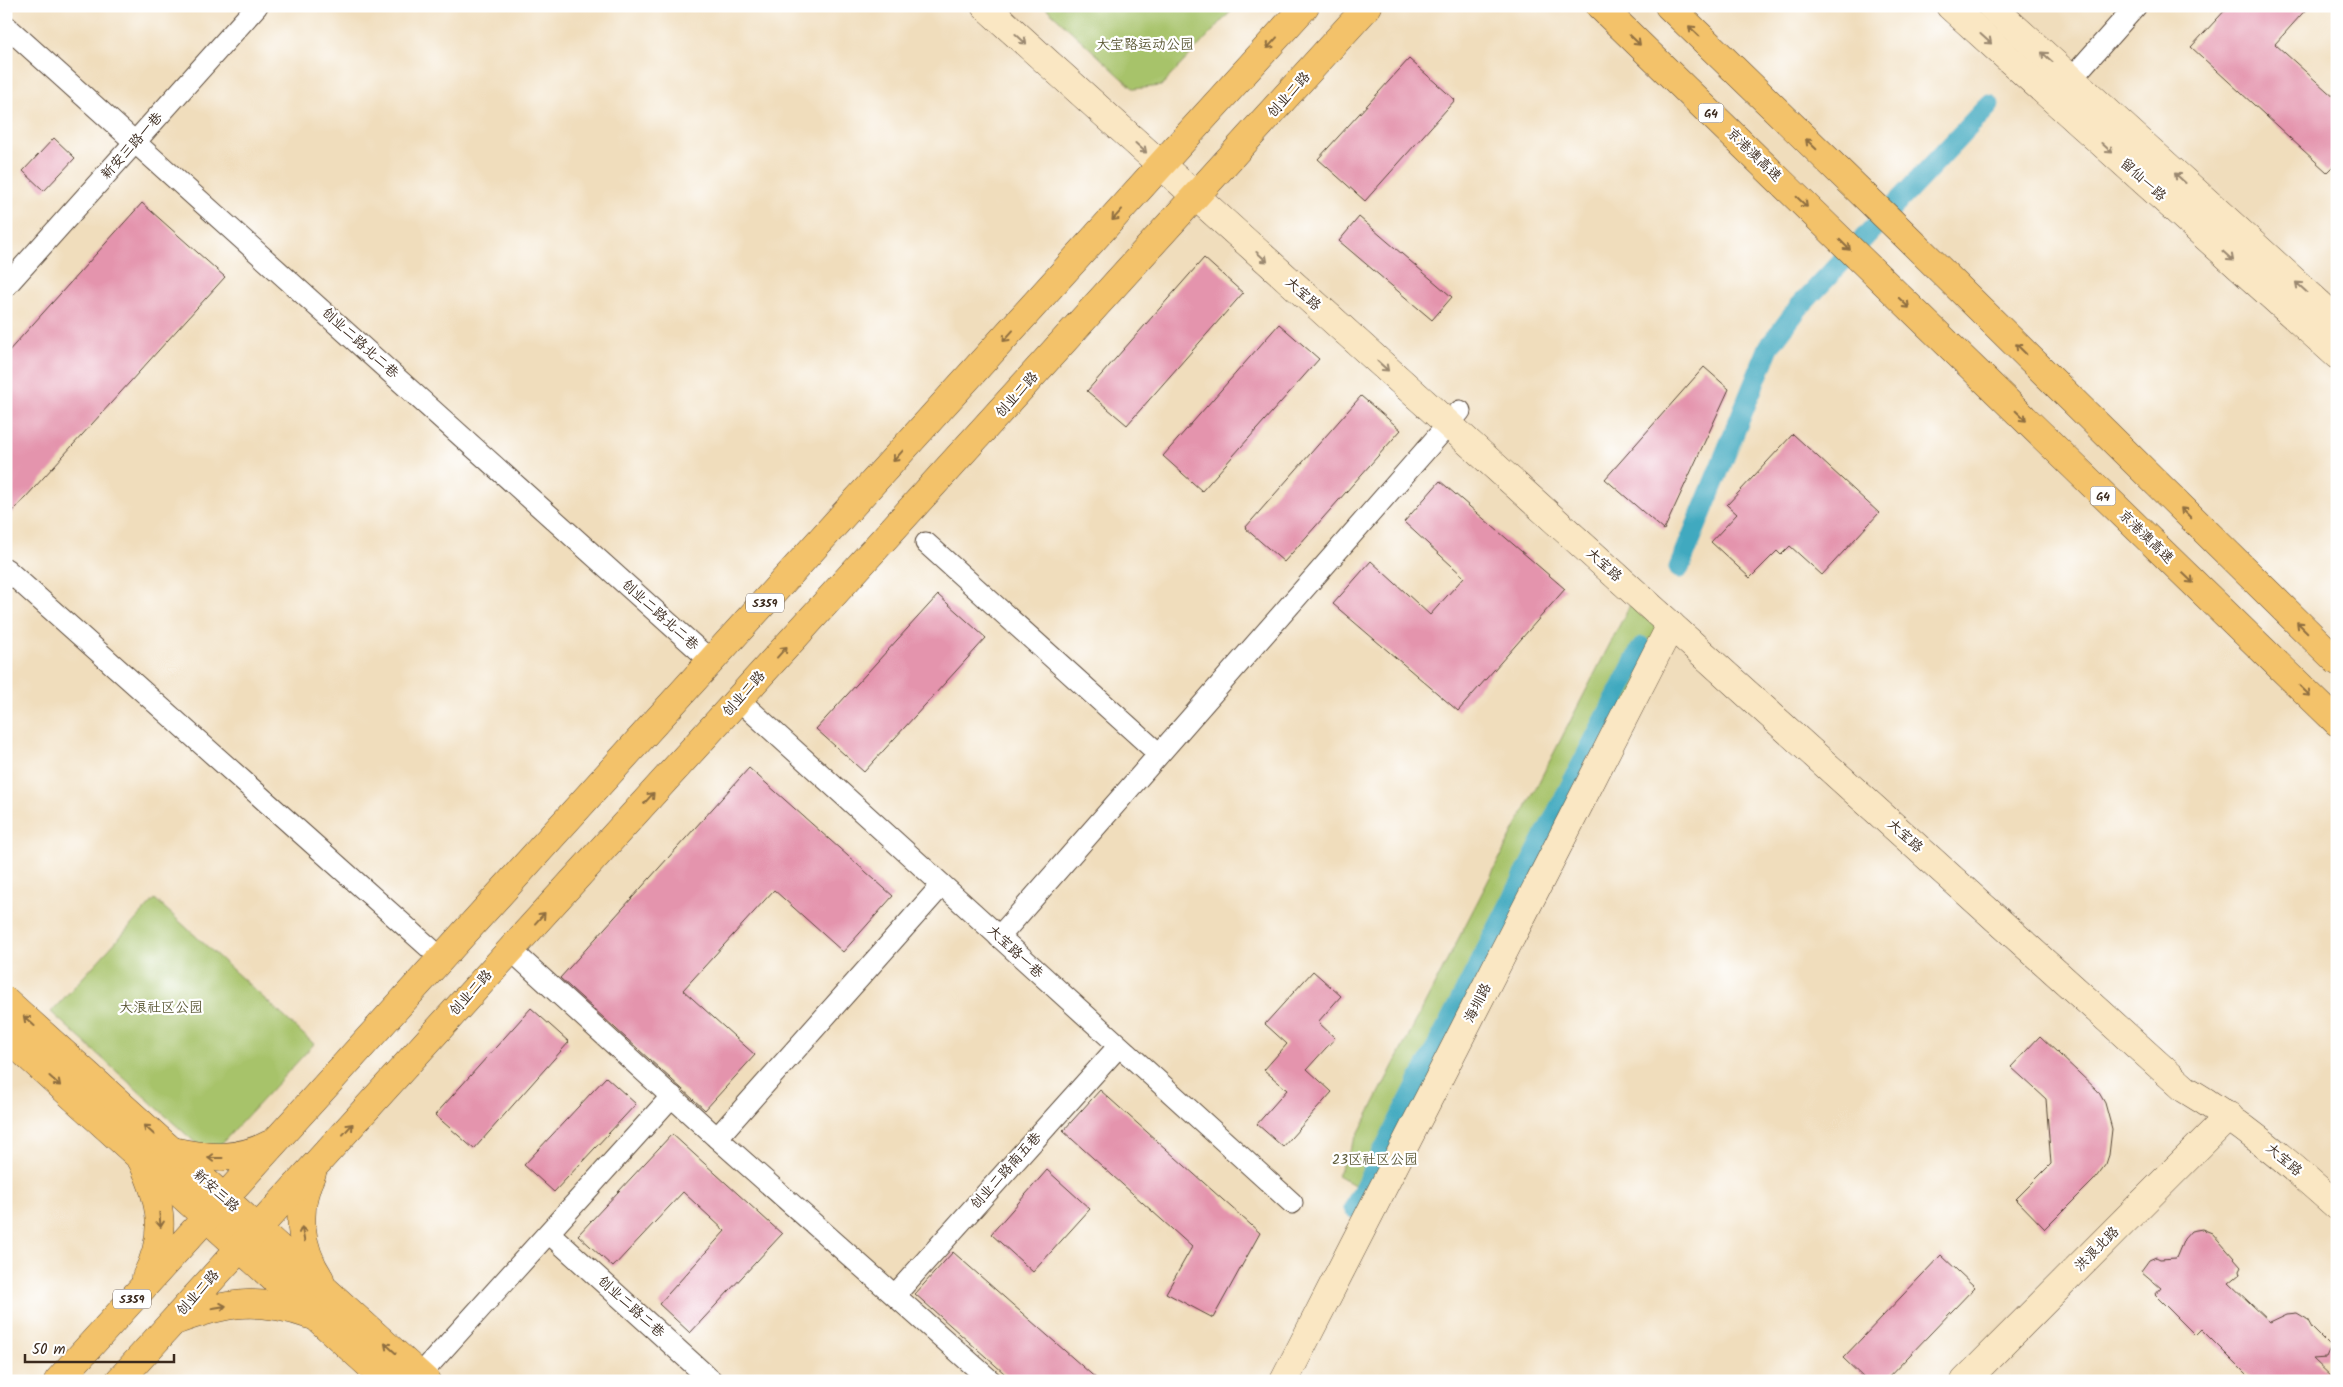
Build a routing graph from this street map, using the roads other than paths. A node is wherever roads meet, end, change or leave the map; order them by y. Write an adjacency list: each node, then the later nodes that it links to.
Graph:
1 (257, 6): 13 (street, 新安三路一巷)
2 (985, 6): 14 (main road, 大宝路, one-way to 14)
3 (1012, 6): 14 (main road, 大宝路)
4 (1305, 6): 14 (main road, S359, one-way to 14)
5 (1368, 6): 15 (main road, 创业二路)
6 (1600, 6): 26 (main road, 京港澳高速 / G4, one-way to 26)
7 (1669, 6): 23 (main road, one-way to 7)
8 (1950, 6): 18 (main road, 留仙一路, one-way to 18)
9 (1991, 6): 12 (main road, 留仙一路, one-way to 9)
10 (2136, 6): 12 (street)
11 (6, 26): 13 (street, 创业二路北二巷)
12 (2071, 79): 17 (main road, 留仙一路, one-way to 12)
13 (136, 141): 16 (street, 新安三路一巷); 24 (street, 创业二路北二巷)
14 (1168, 159): 15 (main road, 大宝路); 24 (main road, S359, one-way to 24)
15 (1202, 191): 19 (main road, 大宝路); 25 (main road, 创业二路, one-way to 15)
16 (6, 286)
17 (2337, 320)
18 (2337, 355)
19 (1454, 418): 22 (main road, 大宝路); 27 (street); 36 (main road, 大宝路)
20 (926, 543): 27 (street)
21 (6, 569): 31 (street)
22 (1671, 625): 36 (main road, 大宝路); 58 (main road, 海圳路)
23 (2337, 661)
24 (712, 662): 31 (main road, S359)
25 (739, 700): 28 (street, 大宝路一巷); 30 (main road, 创业二路, one-way to 25)
26 (2337, 722)
27 (1159, 754): 29 (street)
28 (942, 885): 29 (street, 大宝路一巷); 37 (street)
29 (999, 937): 34 (street, 大宝路一巷)
30 (510, 950): 35 (street); 41 (main road, 创业二路, one-way to 30)
31 (442, 959): 38 (main road, S359)
32 (6, 1001): 39 (main road, 新安三路, one-way to 32)
33 (6, 1036): 40 (main road, 新安三路, one-way to 40)
34 (1118, 1047): 42 (street, 大宝路一巷); 49 (street, 创业二路南五巷)
35 (672, 1096): 37 (street); 45 (street)
36 (2229, 1116): 43 (main road, 大宝路); 59 (main road, 洪浪北路)
37 (717, 1138): 49 (street)
38 (278, 1139): 39 (main road, one-way to 39); 44 (main road, S359)
39 (172, 1151): 44 (main road, 新安三路)
40 (140, 1157): 44 (main road, 新安三路); 47 (main road, one-way to 47)
41 (315, 1165): 46 (main road, 创业二路); 48 (main road, one-way to 41)
42 (1292, 1203)
43 (2337, 1206)
44 (216, 1208): 46 (main road, 新安三路); 47 (main road, S359)
45 (549, 1232): 52 (street); 57 (street, 创业二路二巷)
46 (249, 1238): 48 (main road, 新安三路); 50 (main road, 新安三路); 51 (main road, 创业二路)
47 (138, 1293): 54 (main road, S359)
48 (330, 1293): 52 (main road, 新安三路, one-way to 48)
49 (895, 1295): 53 (street)
50 (316, 1317): 51 (main road, one-way to 50); 56 (main road, 新安三路)
51 (172, 1321): 55 (main road, 创业二路)
52 (423, 1378)
53 (988, 1380)
54 (58, 1381)
55 (119, 1381)
56 (387, 1381)
57 (712, 1381)
58 (1284, 1381)
59 (1965, 1381)

